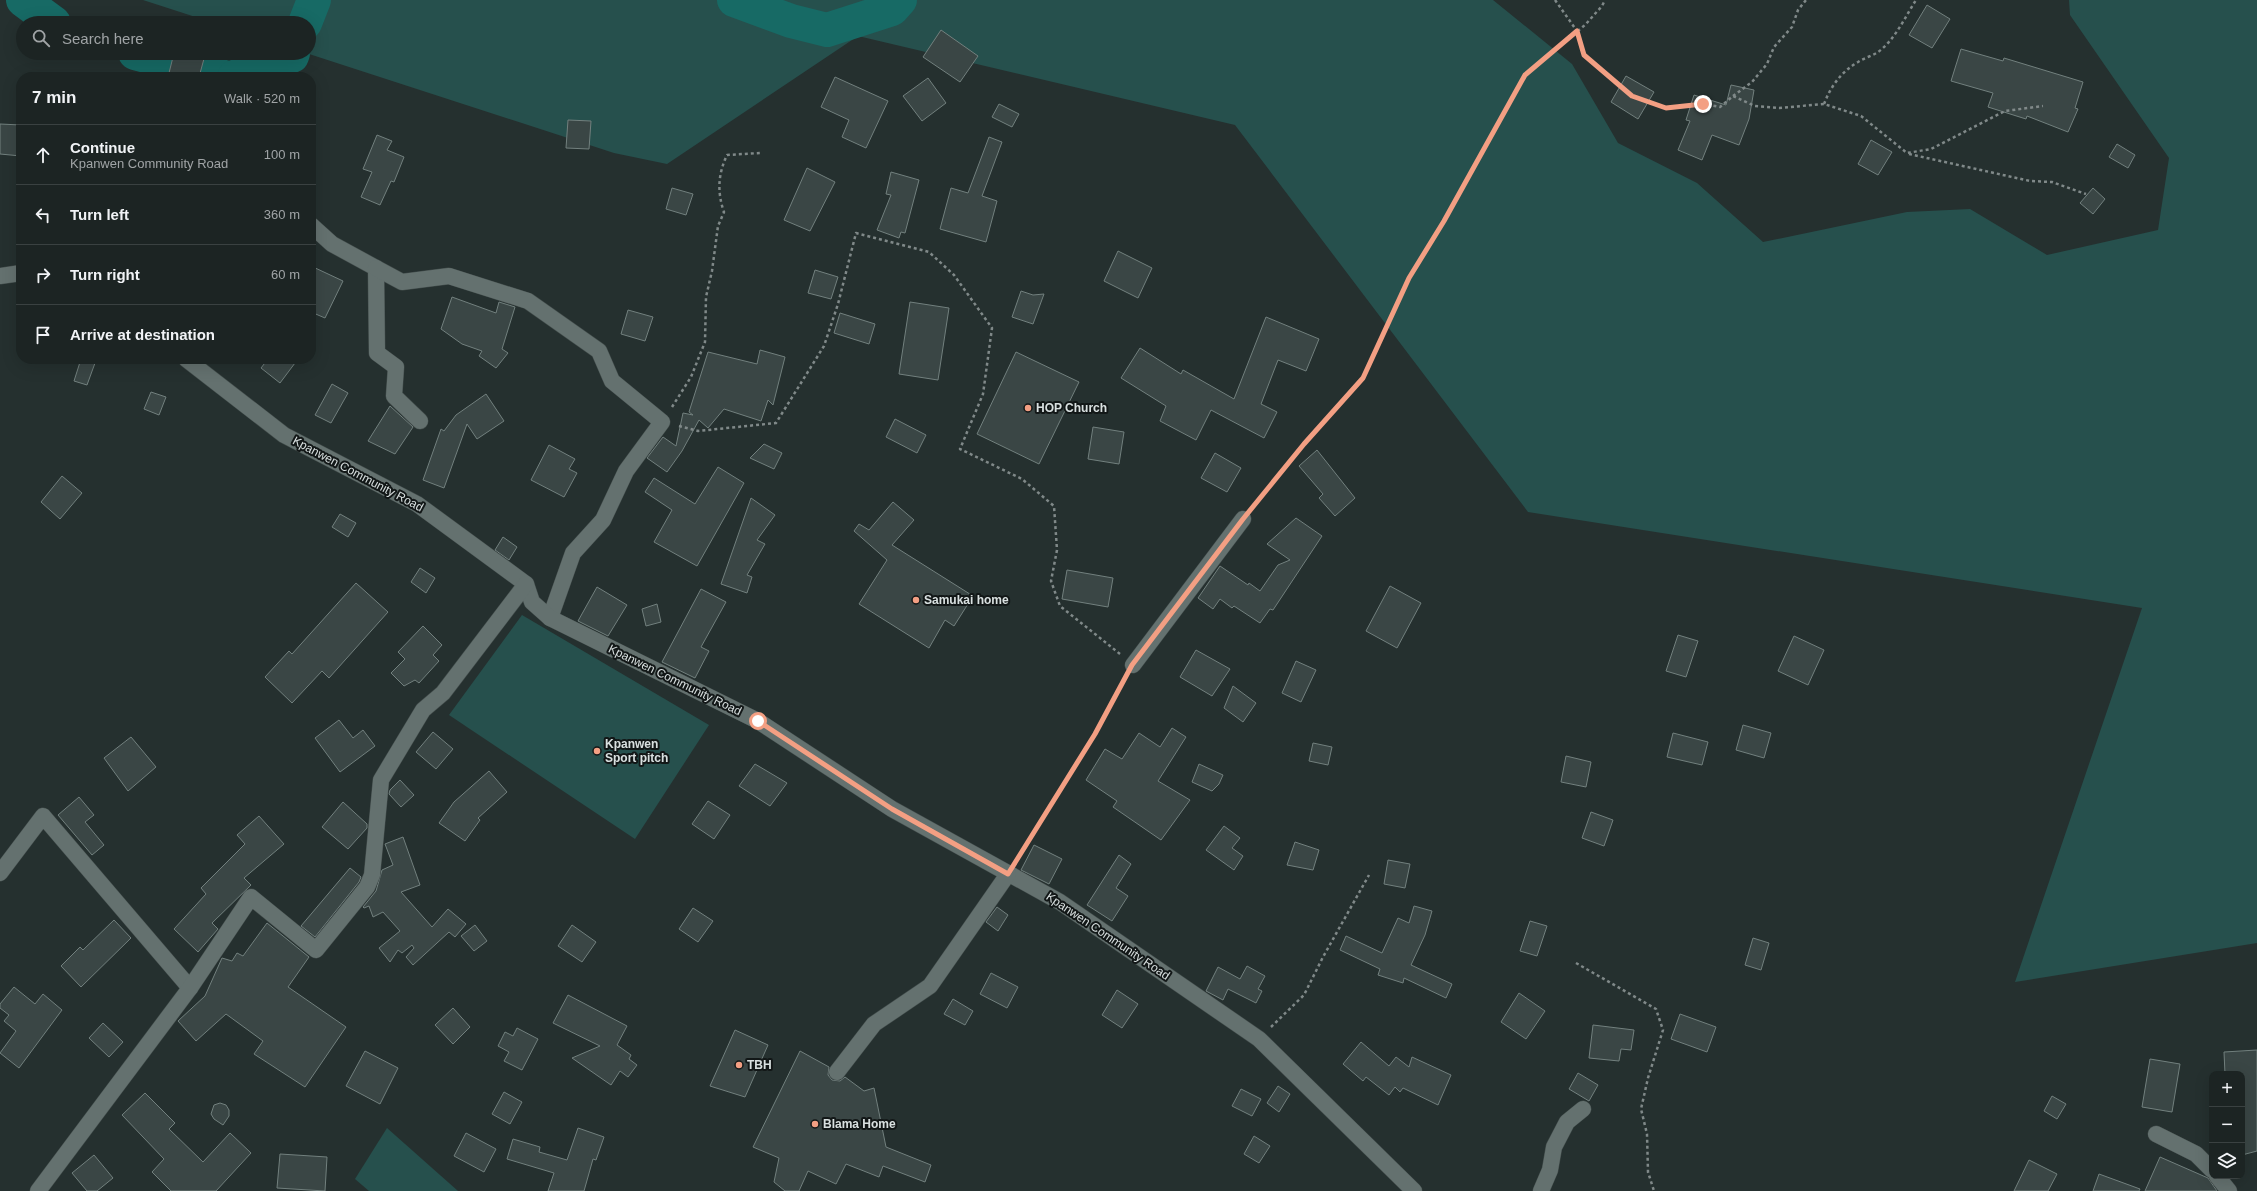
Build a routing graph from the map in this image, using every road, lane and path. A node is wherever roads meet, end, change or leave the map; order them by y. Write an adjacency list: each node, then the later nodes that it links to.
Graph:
1 (1555, 0): 5 (path)
2 (1605, 0): 5 (path)
3 (1806, 0): 6 (path)
4 (1916, 0): 7 (path)
5 (1577, 31): 6 (path); 19 (path)
6 (1733, 96): 7 (path)
7 (1824, 104): 10 (path)
8 (2043, 106): 10 (path)
9 (760, 153): 18 (path)
10 (1906, 153): 11 (path)
11 (2086, 194)
12 (316, 230): 13 (street)
13 (376, 268): 17 (street); 18 (street)
14 (16, 274): 15 (street)
15 (0, 276)
16 (192, 364): 20 (street, Kpanwen Community Road)
17 (420, 421)
18 (662, 422): 21 (street); 22 (path)
19 (1243, 519): 22 (street)
20 (526, 584): 21 (street, Kpanwen Community Road); 27 (street)
21 (550, 618): 24 (street, Kpanwen Community Road)
22 (1132, 665): 24 (path)
23 (0, 873): 27 (street)
24 (1008, 874): 28 (street, Kpanwen Community Road); 29 (street)
25 (1369, 875): 28 (path)
26 (1576, 963): 37 (path)
27 (190, 988): 34 (street)
28 (1259, 1039): 35 (street, Kpanwen Community Road)
29 (837, 1072)
30 (1583, 1109): 36 (street)
31 (2156, 1134): 32 (street)
32 (2209, 1167)
33 (2219, 1179): 38 (street)
34 (43, 1189)
35 (1414, 1191)
36 (1541, 1191)
37 (1654, 1191)
38 (2229, 1191)

